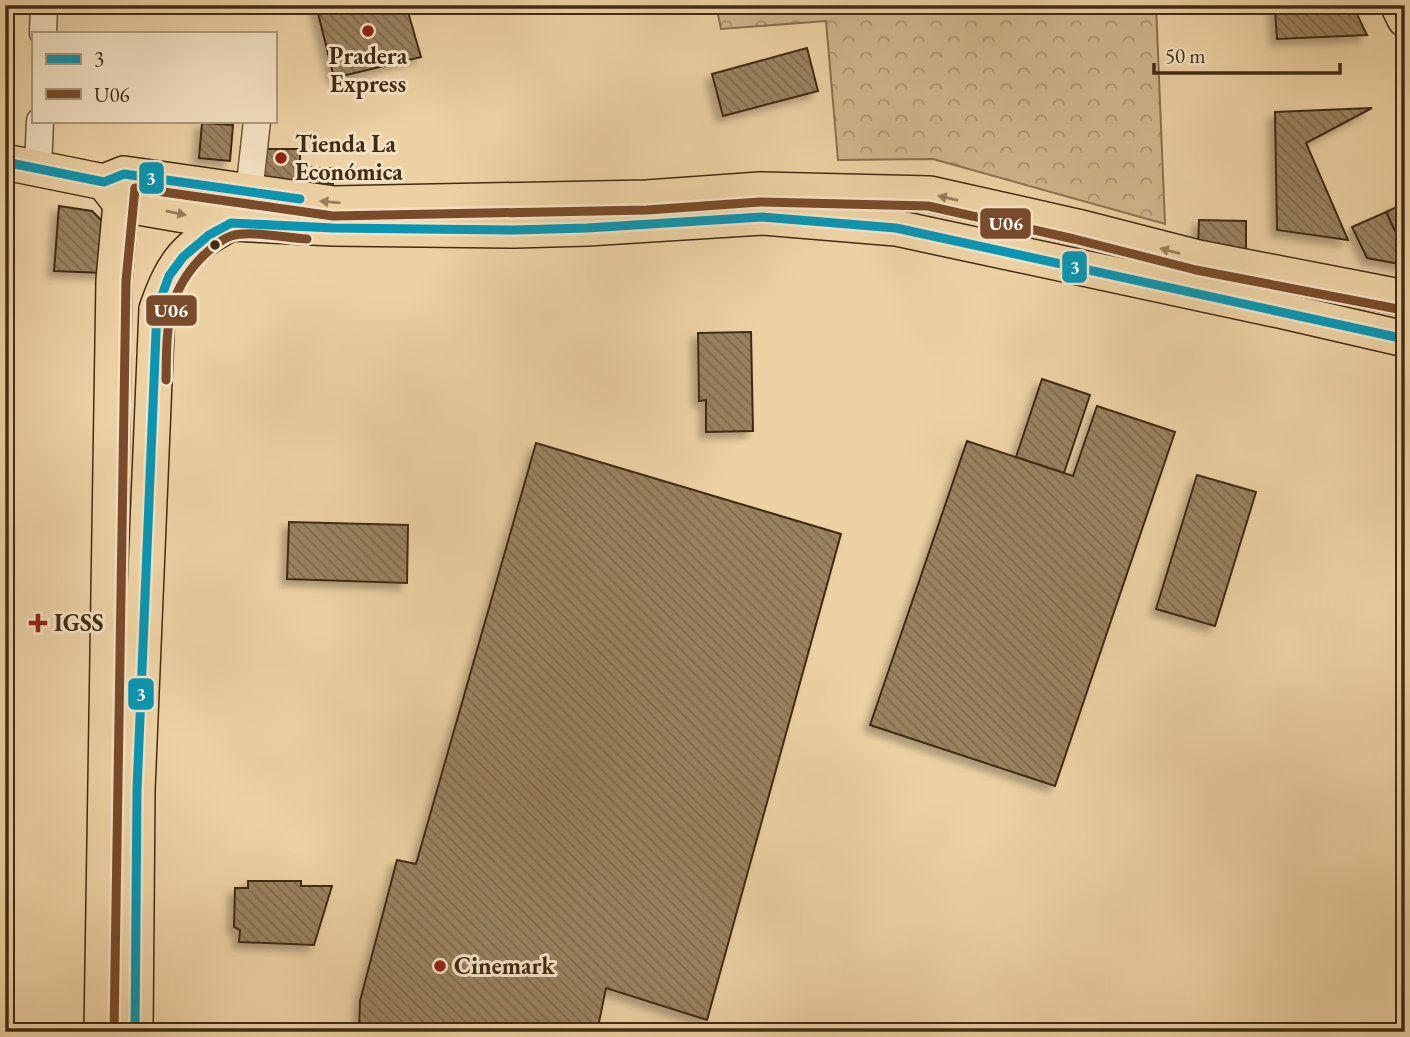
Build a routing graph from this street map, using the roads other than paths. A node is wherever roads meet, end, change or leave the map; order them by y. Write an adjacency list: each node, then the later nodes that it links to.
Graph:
1 (44, 5): 4 (street)
2 (1398, 5): 3 (main road)
3 (1405, 19)
4 (43, 32)
5 (40, 122): 7 (street)
6 (257, 122): 9 (street)
7 (22, 164): 8 (main road)
8 (117, 186): 9 (main road); 10 (main road, one-way to 10); 13 (main road)
9 (249, 193): 11 (main road, one-way to 9)
10 (232, 223): 12 (main road); 14 (main road)
11 (1405, 298)
12 (1405, 340)
13 (102, 1032)
14 (135, 1032)

